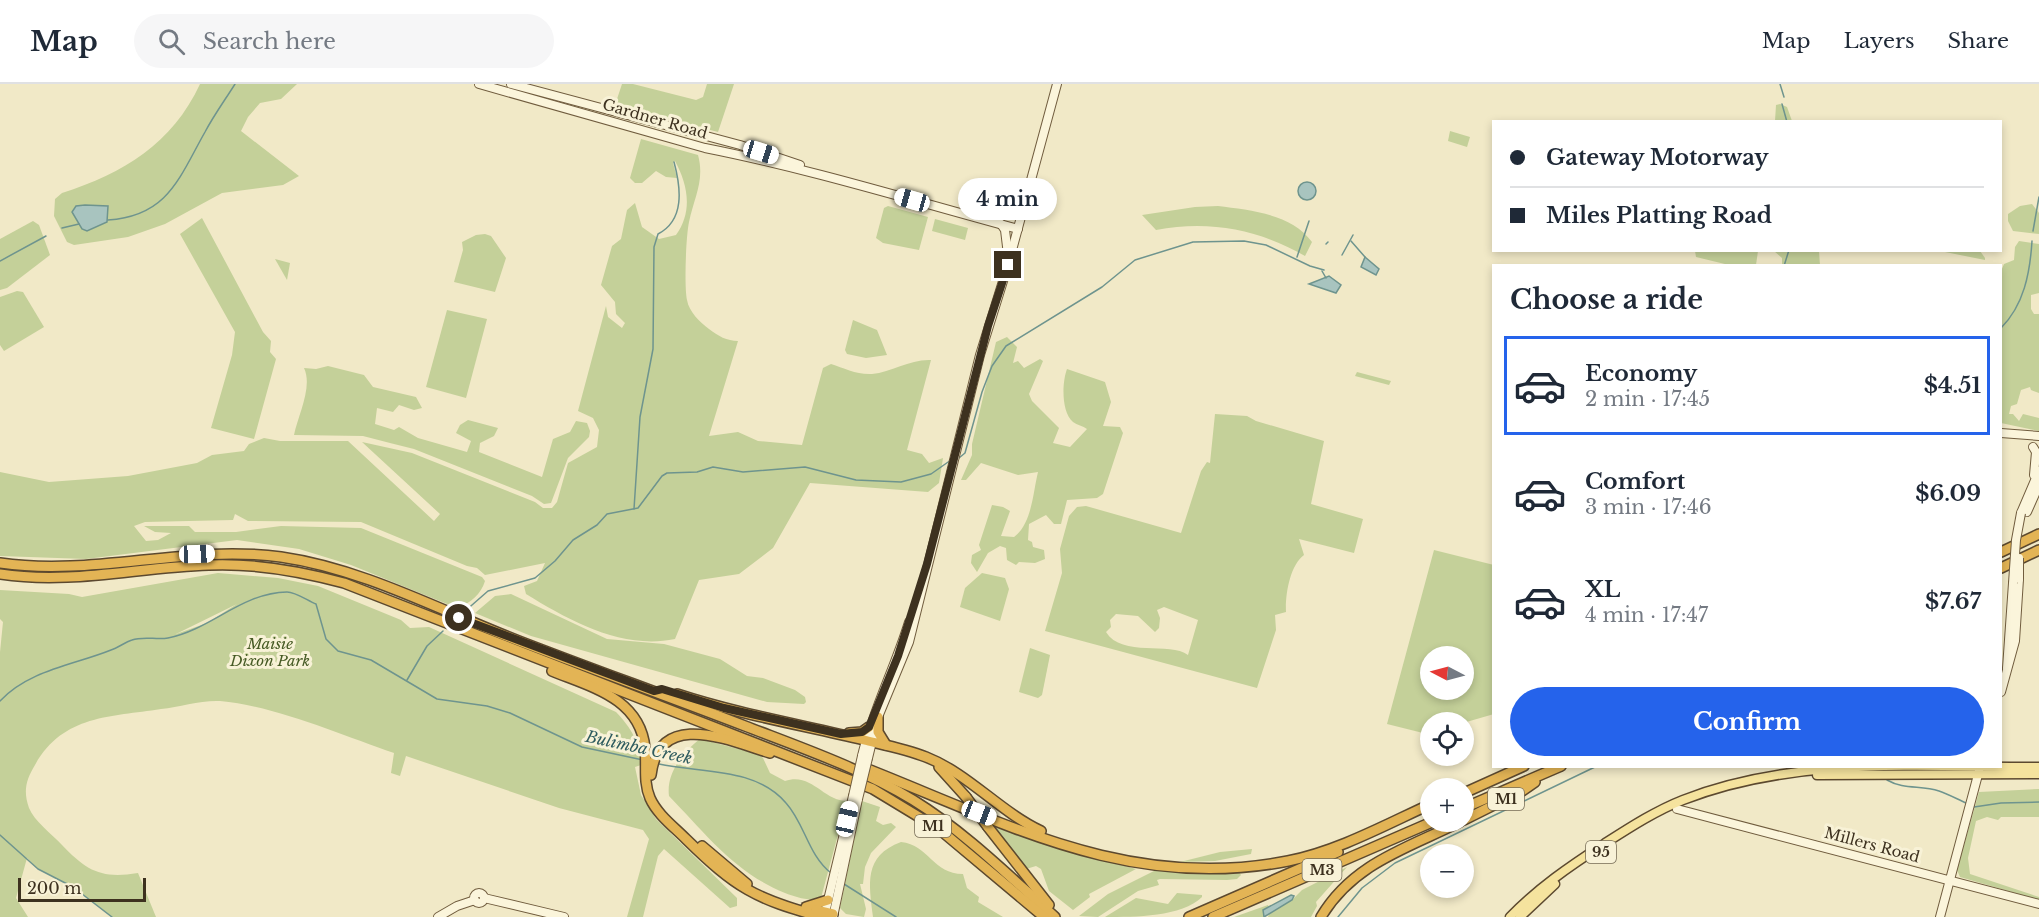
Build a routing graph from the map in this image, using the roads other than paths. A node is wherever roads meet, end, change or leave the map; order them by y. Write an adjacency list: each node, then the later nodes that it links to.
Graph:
1 (479, 84): 5 (main road, Gardner Road)
2 (511, 84): 4 (main road, Gardner Road)
3 (1057, 84): 8 (main road)
4 (582, 104): 5 (main road); 6 (main road, Gardner Road)
5 (593, 116): 6 (main road, Gardner Road)
6 (824, 175): 7 (main road, Gardner Road)
7 (1001, 224): 8 (main road, Gardner Road); 9 (main road)
8 (1018, 229): 9 (main road)
9 (1008, 265): 19 (main road)
10 (2002, 434): 11 (main road)
11 (2039, 436)
12 (2033, 447): 14 (main road)
13 (2039, 471): 14 (main road)
14 (2037, 482): 23 (main road, bridge)
15 (2039, 534): 17 (highway)
16 (2039, 550): 20 (highway)
17 (2002, 552)
18 (0, 563): 24 (highway, M1)
19 (927, 564): 25 (main road); 26 (main road)
20 (2002, 568)
21 (0, 574): 22 (highway, M1)
22 (494, 642): 31 (highway, M1); 34 (highway)
23 (2002, 688)
24 (654, 691): 27 (highway); 30 (highway, M1)
25 (878, 717): 28 (main road); 29 (highway)
26 (869, 727): 27 (highway); 28 (main road)
27 (841, 734): 28 (highway)
28 (868, 741): 29 (highway); 53 (main road, bridge)
29 (886, 745): 32 (highway)
30 (814, 752): 50 (highway, M1); 62 (highway)
31 (790, 755): 34 (highway); 51 (highway, M1)
32 (928, 758): 50 (highway); 63 (highway, bridge)
33 (2039, 767): 37 (main road, 95)
34 (649, 768): 56 (highway); 57 (highway)
35 (1520, 768): 40 (highway, M1)
36 (1557, 768): 38 (highway, M1)
37 (1980, 769): 39 (main road, 95); 41 (main road, 95); 52 (main road); 67 (main road, 95)
38 (1546, 773): 42 (highway); 46 (highway, M1)
39 (2039, 774)
40 (1474, 788)
41 (1693, 802): 44 (main road, 95); 45 (main road)
42 (1474, 804)
43 (1420, 809): 50 (highway, M1)
44 (1677, 809): 45 (main road, Millers Road); 68 (main road, 95)
45 (1699, 813): 52 (main road, Millers Road)
46 (1474, 815)
47 (1420, 816): 64 (highway, M3)
48 (1420, 827): 65 (highway, M3)
49 (1439, 832): 66 (highway, M1)
50 (1119, 861)
51 (998, 879): 60 (highway, M1); 61 (highway)
52 (1950, 880): 55 (main road, Millers Road); 69 (main road)
53 (835, 888): 54 (main road); 57 (main road)
54 (828, 900): 56 (highway); 57 (main road)
55 (2039, 904)
56 (806, 908): 57 (highway)
57 (828, 915)
58 (438, 917): 59 (main road)
59 (564, 917)
60 (1036, 917)
61 (1044, 917)
62 (1055, 917)
63 (1061, 917)
64 (1189, 917)
65 (1213, 917)
66 (1321, 917)
67 (1510, 917)
68 (1520, 917)
69 (1940, 917)

